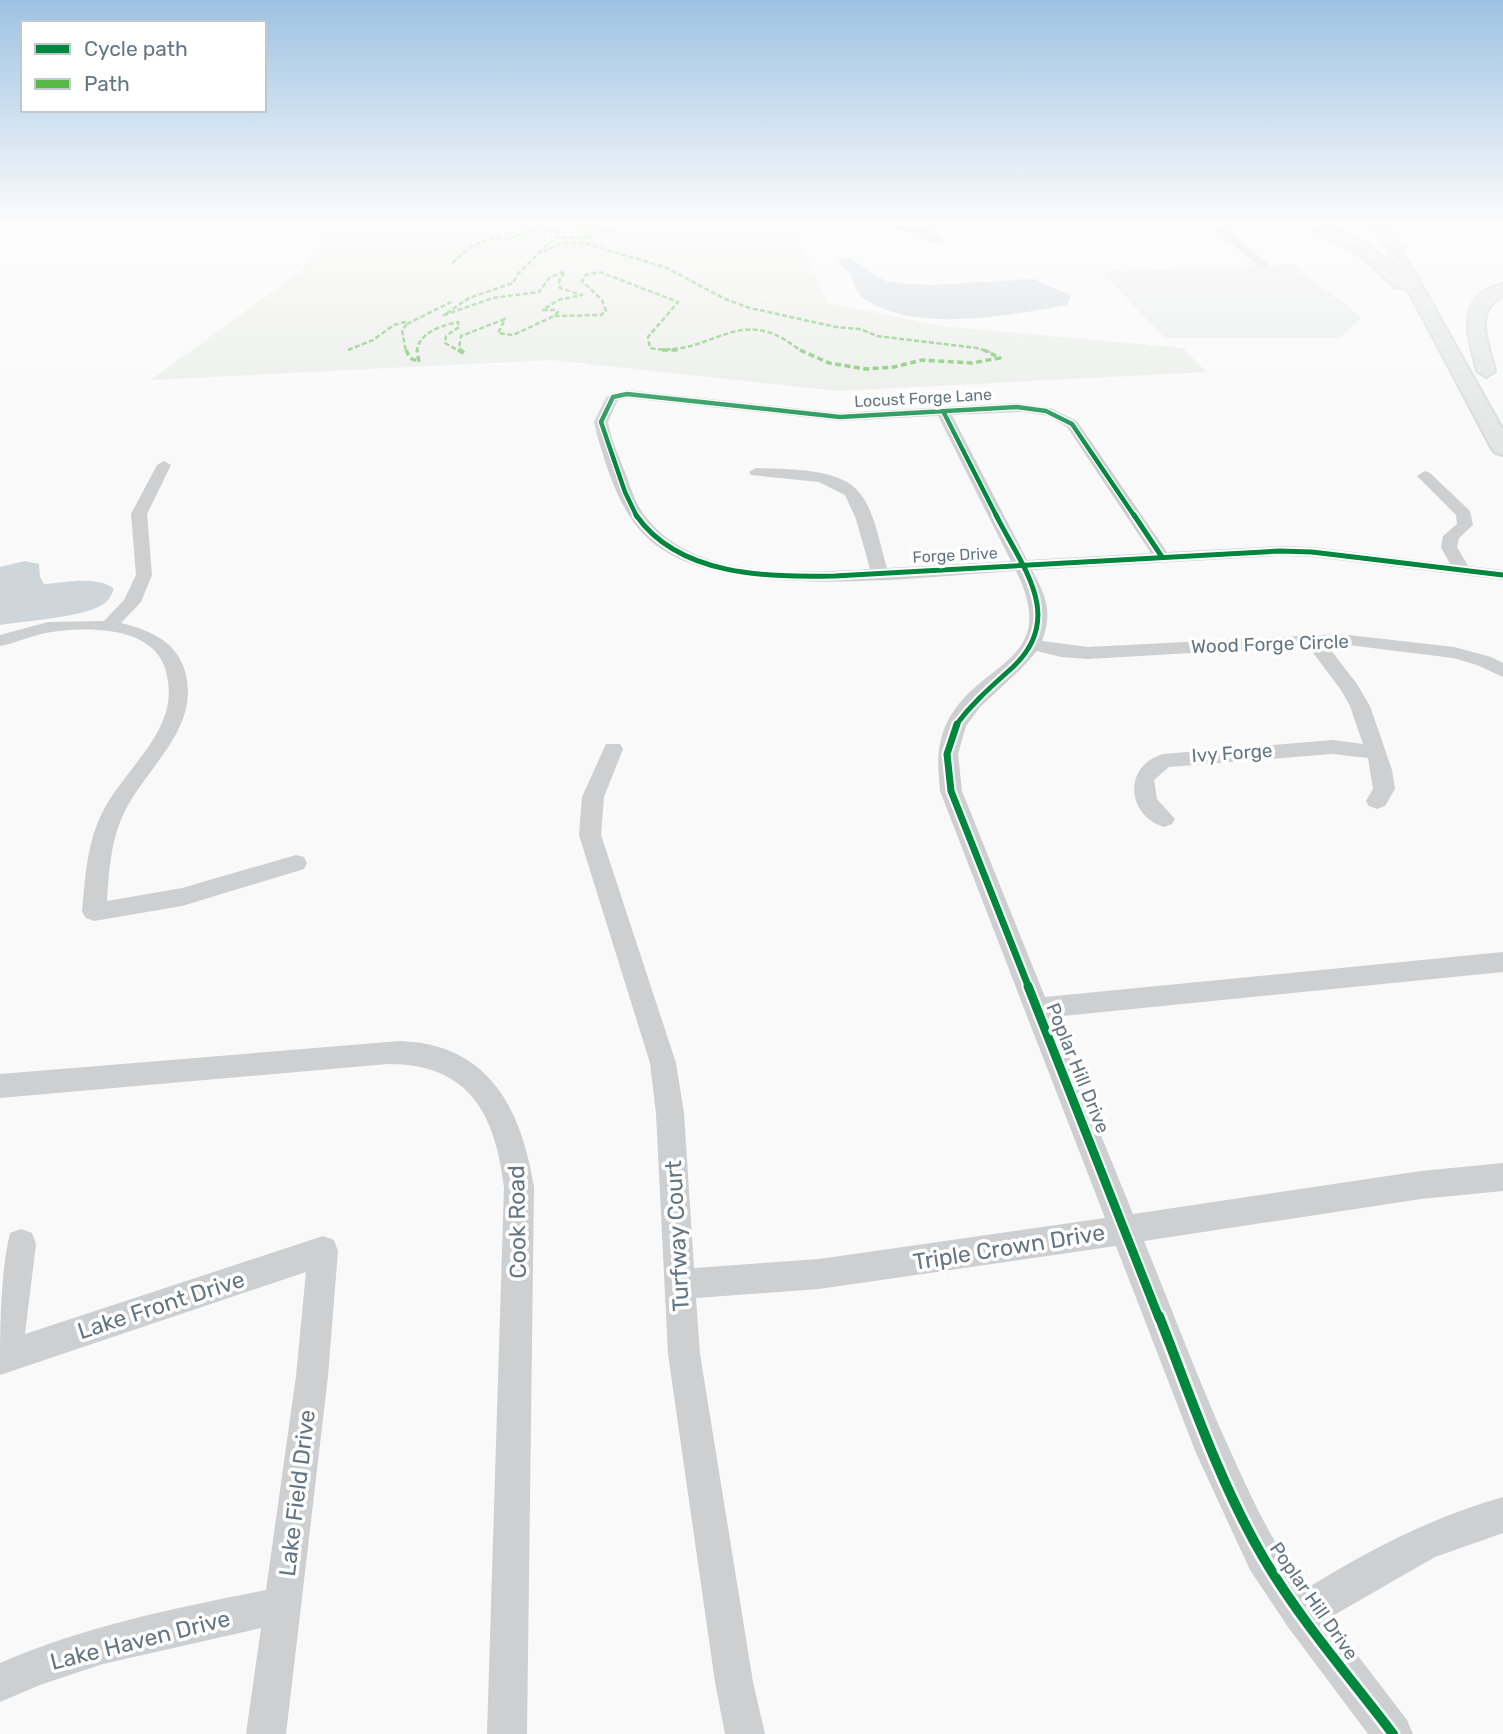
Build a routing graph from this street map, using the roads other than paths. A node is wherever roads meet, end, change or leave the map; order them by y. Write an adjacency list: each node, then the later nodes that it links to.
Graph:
1 (1411, 301): 8 (highway)
2 (1422, 301): 8 (highway)
3 (1482, 301): 5 (highway)
4 (1459, 325): 5 (highway)
5 (1486, 371): 6 (highway)
6 (1497, 391)
7 (613, 397): 9 (street, Locust Forge Lane); 17 (street, Forge Drive)
8 (1475, 398): 10 (highway)
9 (943, 411): 14 (street, Locust Forge Lane); 15 (street, Poplar Hill Drive)
10 (1503, 449)
11 (164, 465): 19 (street)
12 (756, 472): 17 (street)
13 (1425, 476): 16 (street)
14 (1162, 557): 15 (street, Forge Drive); 16 (street, Forge Drive)
15 (1022, 565): 17 (street, Forge Drive); 22 (street, Poplar Hill Drive)
16 (1463, 571): 18 (street, Forge Drive)
17 (880, 573)
18 (1503, 575)
19 (109, 625): 21 (street); 28 (street)
20 (1313, 640): 22 (street, Wood Forge Circle); 23 (street, Wood Forge Circle); 25 (street)
21 (0, 641)
22 (1033, 644): 30 (street, Poplar Hill Drive)
23 (1503, 671)
24 (613, 749): 36 (street, Turfway Court)
25 (1376, 752): 26 (street); 27 (street, Ivy Forge)
26 (1377, 801)
27 (1164, 819)
28 (296, 863)
29 (1503, 962): 30 (street)
30 (1037, 1008): 33 (street, Poplar Hill Drive)
31 (0, 1086): 43 (street, Cook Road)
32 (1503, 1177): 33 (street, Triple Crown Drive)
33 (1125, 1229): 36 (street, Triple Crown Drive); 40 (street, Poplar Hill Drive)
34 (21, 1244): 37 (street)
35 (323, 1251): 37 (street, Lake Front Drive); 39 (street, Lake Field Drive)
36 (681, 1284): 44 (street, Turfway Court)
37 (3, 1358)
38 (1503, 1515): 40 (street)
39 (283, 1605): 41 (street, Lake Haven Drive); 42 (street, Lake Field Drive)
40 (1301, 1614): 45 (street, Poplar Hill Drive)
41 (0, 1683)
42 (266, 1734)
43 (507, 1734)
44 (745, 1734)
45 (1393, 1734)

